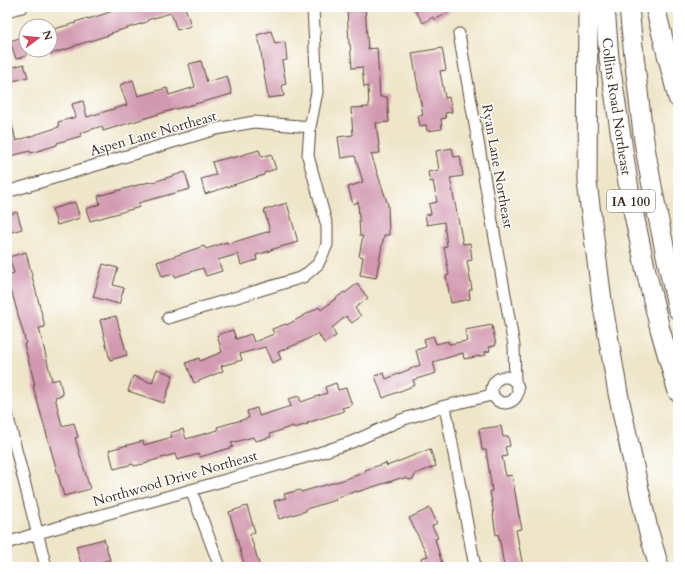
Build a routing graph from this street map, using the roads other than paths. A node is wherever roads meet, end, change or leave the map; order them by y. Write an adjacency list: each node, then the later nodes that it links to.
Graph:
1 (22, 7): 7 (street)
2 (313, 7): 10 (street)
3 (588, 7): 20 (highway)
4 (605, 7): 15 (highway, Collins Road Northeast / IA 100)
5 (629, 7): 12 (highway, Collins Road Northeast / IA 100)
6 (655, 7): 9 (highway)
7 (7, 11)
8 (459, 34): 14 (street, Ryan Lane Northeast)
9 (678, 98)
10 (310, 127): 11 (street, Aspen Lane Northeast); 13 (street)
11 (7, 192)
12 (678, 310)
13 (168, 318)
14 (515, 382): 16 (street); 16 (street)
15 (678, 392)
16 (492, 395): 17 (street, Northwood Drive Northeast)
17 (445, 406): 19 (street, Northwood Drive Northeast); 25 (street)
18 (7, 414): 21 (street)
19 (191, 490): 21 (street, Northwood Drive Northeast); 24 (street)
20 (648, 529): 26 (highway); 27 (highway)
21 (38, 533): 22 (street, Northwood Drive Northeast); 23 (street)
22 (7, 544)
23 (46, 567)
24 (220, 567)
25 (475, 567)
26 (650, 567)
27 (660, 567)

